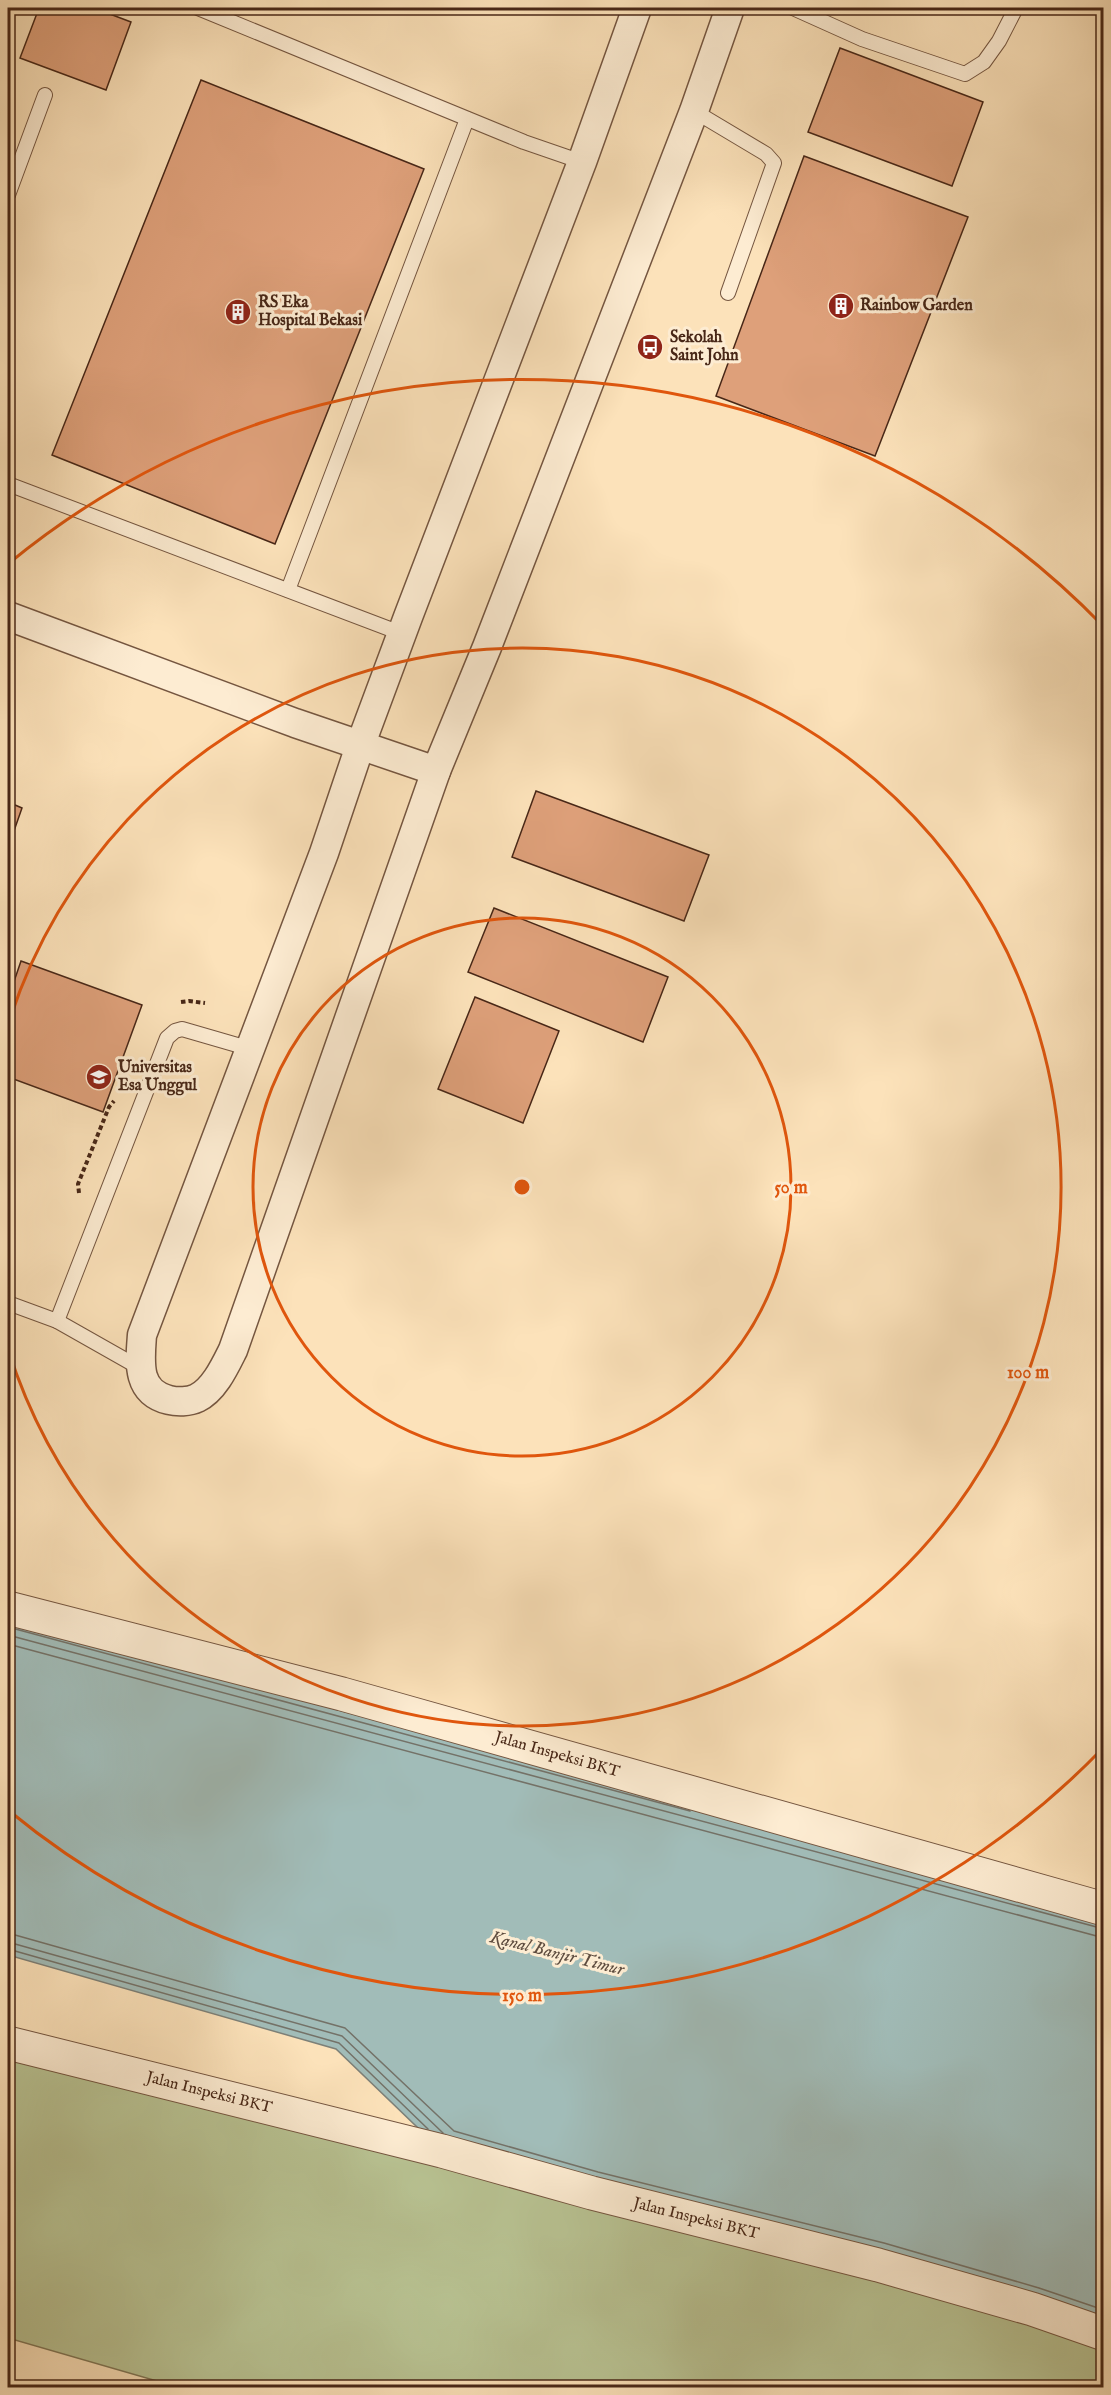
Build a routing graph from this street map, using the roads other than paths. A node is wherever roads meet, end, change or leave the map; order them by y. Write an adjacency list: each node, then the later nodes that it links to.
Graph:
1 (198, 8): 8 (lane)
2 (637, 8): 9 (street)
3 (730, 8): 7 (street)
4 (1016, 8): 5 (lane)
5 (801, 9)
6 (45, 95): 10 (lane)
7 (694, 111): 11 (lane); 17 (street)
8 (467, 119): 9 (lane); 13 (lane)
9 (582, 162): 15 (street)
10 (8, 195)
11 (728, 292)
12 (8, 484): 13 (lane)
13 (288, 590): 15 (lane)
14 (8, 616): 16 (street)
15 (403, 634): 16 (street)
16 (360, 746): 17 (street); 18 (street)
17 (436, 771): 21 (street)
18 (251, 1049): 20 (lane); 21 (street)
19 (8, 1303): 20 (lane)
20 (57, 1321): 21 (lane)
21 (140, 1368)
22 (8, 1608): 23 (street, Jalan Inspeksi BKT)
23 (1104, 1909)
24 (8, 2043): 25 (street, Jalan Inspeksi BKT)
25 (1104, 2334)

